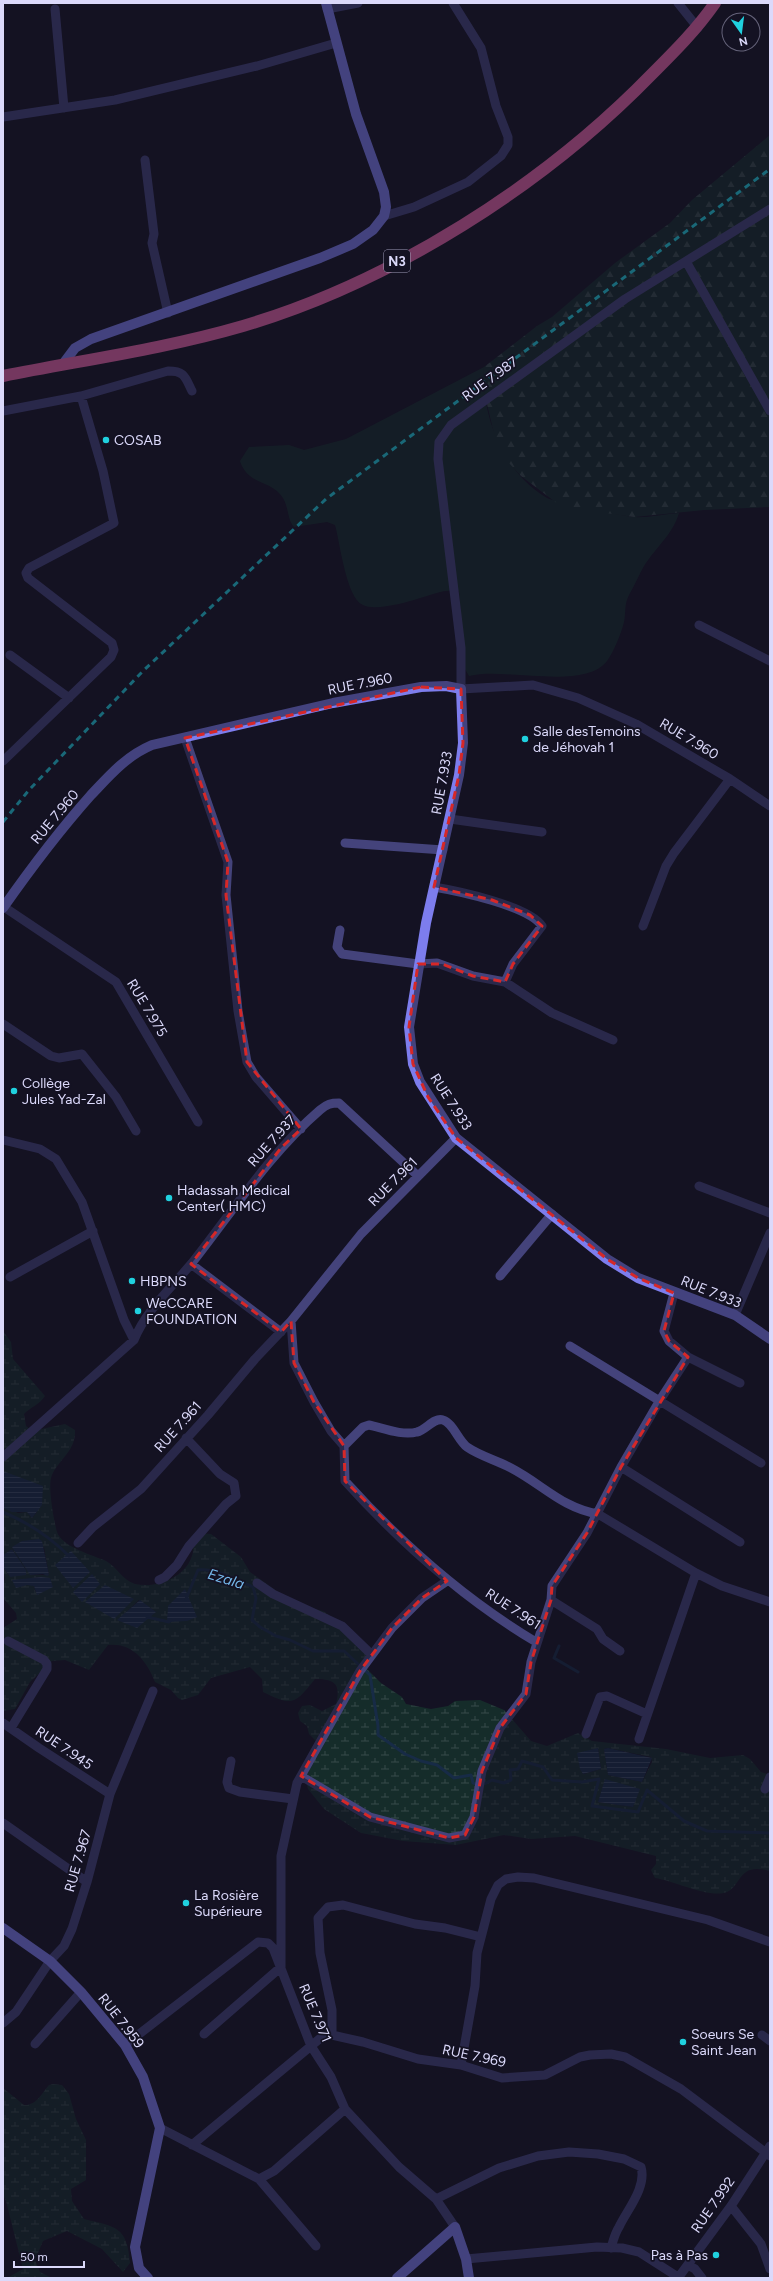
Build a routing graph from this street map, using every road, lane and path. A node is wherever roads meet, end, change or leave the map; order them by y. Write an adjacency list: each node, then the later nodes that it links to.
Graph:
1 (358, 3): 5 (street)
2 (453, 3): 13 (street)
3 (678, 3): 7 (street)
4 (716, 3): 7 (highway, N3)
5 (327, 6): 8 (street)
6 (55, 9): 9 (street)
7 (698, 28): 16 (highway, N3)
8 (336, 43): 9 (street); 13 (street)
9 (64, 108): 10 (street)
10 (3, 116)
11 (145, 160): 15 (street)
12 (770, 209): 14 (street, RUE 7.987)
13 (384, 216): 15 (street)
14 (686, 263): 20 (street); 25 (street, RUE 7.987)
15 (168, 313): 16 (street)
16 (63, 364): 17 (highway, N3)
17 (3, 376)
18 (192, 391): 19 (street)
19 (81, 396): 21 (street); 26 (street)
20 (770, 410)
21 (3, 411)
22 (699, 625): 24 (street)
23 (10, 655): 26 (street)
24 (770, 661)
25 (461, 689): 27 (street, RUE 7.960); 29 (street, RUE 7.960); 31 (street, RUE 7.933)
26 (69, 698): 28 (street)
27 (185, 738): 36 (street, RUE 7.960); 44 (street)
28 (3, 761)
29 (730, 779): 30 (street, RUE 7.960); 37 (street)
30 (770, 806)
31 (450, 819): 32 (street); 34 (street, RUE 7.933)
32 (542, 832)
33 (345, 843): 34 (street)
34 (443, 850): 35 (street, RUE 7.933)
35 (434, 887): 39 (street, RUE 7.933); 40 (street)
36 (3, 908): 43 (street, RUE 7.975)
37 (643, 926)
38 (340, 930): 39 (street)
39 (418, 964): 40 (street); 46 (street, RUE 7.933)
40 (505, 982): 42 (street)
41 (3, 1024): 45 (street)
42 (613, 1040)
43 (198, 1122)
44 (301, 1129): 48 (street, RUE 7.937); 55 (street, RUE 7.937)
45 (136, 1131)
46 (456, 1138): 48 (street, RUE 7.961); 51 (street, RUE 7.933)
47 (3, 1140): 52 (street)
48 (418, 1176): 60 (street, RUE 7.961)
49 (699, 1186): 50 (street)
50 (770, 1213)
51 (552, 1214): 56 (street); 58 (street, RUE 7.933)
52 (93, 1231): 57 (street); 63 (street)
53 (770, 1233): 54 (street)
54 (768, 1244): 59 (street)
55 (191, 1264): 61 (street); 63 (street, RUE 7.937)
56 (500, 1276)
57 (10, 1277)
58 (674, 1293): 59 (street, RUE 7.933); 65 (street)
59 (736, 1315): 62 (street, RUE 7.933)
60 (291, 1321): 61 (street, RUE 7.961); 69 (street)
61 (281, 1332): 68 (street, RUE 7.961)
62 (770, 1339)
63 (134, 1340): 70 (street)
64 (570, 1346): 67 (street)
65 (688, 1357): 66 (street); 67 (street, RUE 7.961)
66 (740, 1383)
67 (660, 1400): 71 (street); 72 (street, RUE 7.961)
68 (186, 1438): 75 (street, RUE 7.961); 77 (street)
69 (344, 1446): 73 (street); 78 (street, RUE 7.961)
70 (3, 1457)
71 (760, 1463)
72 (621, 1467): 73 (street, RUE 7.961); 74 (street)
73 (598, 1514): 76 (street); 80 (street, RUE 7.961)
74 (740, 1542)
75 (78, 1543)
76 (696, 1574): 81 (street); 87 (street)
77 (159, 1580)
78 (447, 1581): 83 (street, RUE 7.961); 85 (street)
79 (257, 1583): 85 (street)
80 (551, 1600): 83 (street, RUE 7.961); 84 (street)
81 (770, 1602)
82 (8, 1641): 88 (street)
83 (536, 1642): 92 (street)
84 (620, 1651)
85 (372, 1655): 92 (street)
86 (153, 1691): 95 (street, RUE 7.967)
87 (647, 1714): 89 (street); 90 (street)
88 (7, 1726): 95 (street, RUE 7.945)
89 (586, 1734)
90 (639, 1739)
91 (231, 1761): 96 (street)
92 (301, 1776): 96 (street)
93 (770, 1777): 94 (street)
94 (765, 1789)
95 (110, 1794): 98 (street, RUE 7.967)
96 (293, 1799): 103 (street)
97 (3, 1823): 98 (street)
98 (87, 1882): 102 (street, RUE 7.967)
99 (3, 1928): 102 (street, RUE 7.959)
100 (481, 1937): 101 (street); 107 (street); 113 (street)
101 (770, 1942)
102 (50, 1960): 104 (street, RUE 7.959); 105 (street, RUE 7.967)
103 (281, 1967): 106 (street); 111 (street, RUE 7.971); 112 (street, RUE 7.971)
104 (81, 1992): 110 (street); 111 (street, RUE 7.959)
105 (3, 2023)
106 (204, 2034)
107 (332, 2035): 112 (street); 113 (street, RUE 7.969)
108 (762, 2035): 109 (street)
109 (770, 2041)
110 (35, 2044)
111 (125, 2045): 115 (street, RUE 7.959)
112 (311, 2046): 114 (street, RUE 7.971); 116 (street)
113 (461, 2065): 117 (street, RUE 7.969)
114 (345, 2109): 118 (street); 119 (street, RUE 7.971)
115 (160, 2128): 116 (street); 128 (street, RUE 7.959)
116 (192, 2145): 118 (street)
117 (768, 2151): 120 (street, RUE 7.992)
118 (259, 2180): 122 (street)
119 (436, 2199): 121 (street, RUE 7.971); 123 (street)
120 (731, 2206): 125 (street, RUE 7.992); 126 (street)
121 (455, 2227): 124 (street); 129 (street)
122 (316, 2246)
123 (611, 2248): 124 (street); 127 (street)
124 (466, 2259): 130 (street)
125 (688, 2265): 127 (street, RUE 7.992); 131 (street)
126 (770, 2269)
127 (678, 2277)
128 (148, 2278)
129 (397, 2278)
130 (469, 2278)
131 (702, 2278)

